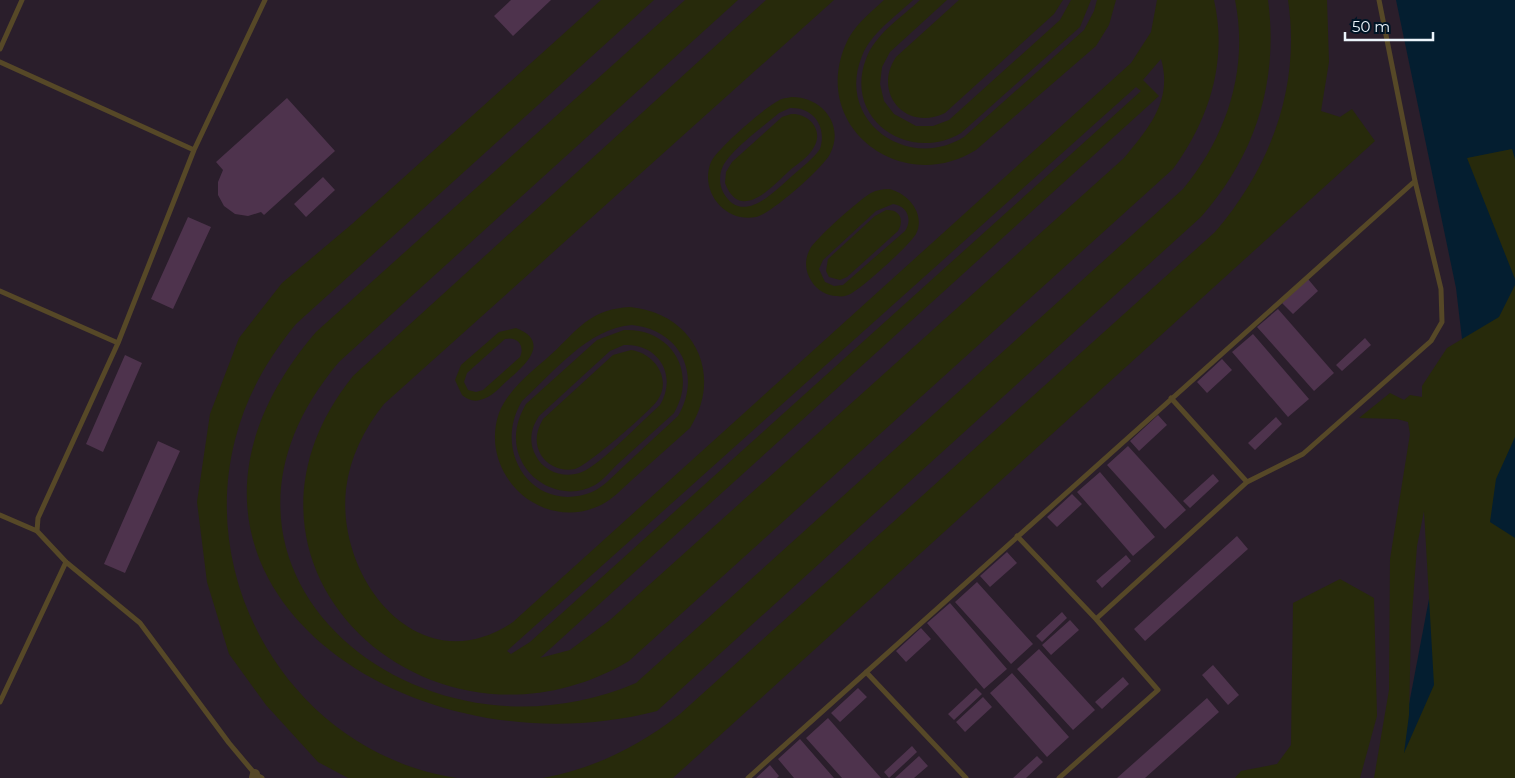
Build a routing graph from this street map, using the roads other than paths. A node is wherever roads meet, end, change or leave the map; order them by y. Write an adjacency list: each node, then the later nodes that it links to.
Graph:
1 (22, 0): 4 (lane)
2 (265, 0): 6 (lane)
3 (1379, 0): 7 (lane)
4 (0, 49)
5 (0, 62): 6 (lane)
6 (194, 150): 9 (lane)
7 (1416, 181): 10 (lane); 11 (lane)
8 (0, 291): 9 (lane)
9 (118, 344): 13 (lane)
10 (1171, 398): 11 (lane); 14 (lane)
11 (1247, 482): 16 (lane)
12 (0, 514): 13 (lane)
13 (37, 532): 15 (lane)
14 (1017, 536): 16 (lane); 17 (lane)
15 (66, 562): 18 (lane); 19 (lane)
16 (1096, 619): 22 (lane)
17 (866, 672): 20 (lane); 21 (lane)
18 (0, 702)
19 (257, 777)
20 (748, 778)
21 (966, 778)
22 (1059, 778)

